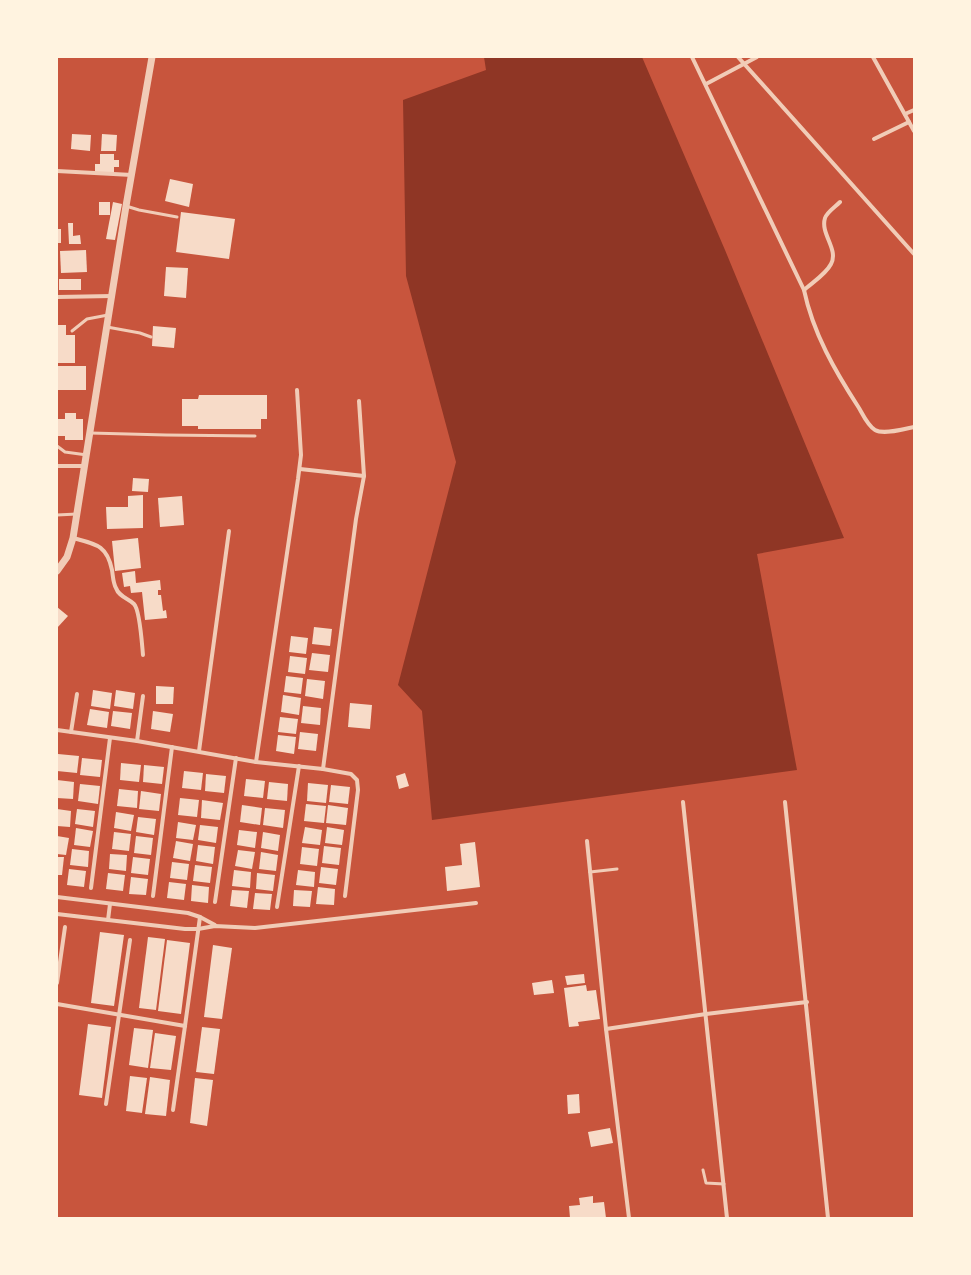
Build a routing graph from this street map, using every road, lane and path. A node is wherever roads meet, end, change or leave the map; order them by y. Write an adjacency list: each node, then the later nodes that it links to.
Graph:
1 (152, 57): 14 (street)
2 (692, 57): 7 (street)
3 (738, 57): 6 (street)
4 (757, 57): 6 (street)
5 (873, 57): 9 (street)
6 (744, 64): 7 (street); 18 (street)
7 (706, 84): 19 (street)
8 (914, 110): 9 (street)
9 (905, 114): 10 (street)
10 (909, 122): 11 (street); 12 (street)
11 (914, 131)
12 (874, 139)
13 (57, 171): 14 (street)
14 (132, 175): 16 (street)
15 (840, 202): 19 (street)
16 (126, 206): 17 (lane); 20 (street)
17 (177, 217)
18 (914, 254)
19 (804, 290): 28 (street)
20 (112, 296): 21 (street); 22 (street)
21 (57, 297)
22 (110, 315): 23 (street); 24 (lane)
23 (107, 327): 25 (lane); 29 (street)
24 (72, 331)
25 (151, 337)
26 (297, 390): 35 (street)
27 (360, 402): 36 (street)
28 (914, 427)
29 (90, 433): 30 (lane); 32 (street)
30 (255, 436)
31 (57, 446): 32 (lane)
32 (87, 455): 34 (street)
33 (57, 466): 34 (street)
34 (85, 466): 37 (street)
35 (300, 469): 36 (street); 52 (street)
36 (364, 476): 54 (street)
37 (77, 514): 38 (lane); 40 (street)
38 (57, 515)
39 (229, 531): 50 (street)
40 (73, 538): 41 (street); 42 (street)
41 (57, 571)
42 (143, 655)
43 (77, 694): 46 (street)
44 (143, 696): 48 (street)
45 (57, 730): 46 (street)
46 (71, 732): 47 (street)
47 (110, 738): 48 (street); 60 (street)
48 (137, 741): 49 (street)
49 (172, 747): 50 (street); 61 (street)
50 (199, 751): 51 (street)
51 (236, 758): 52 (street); 64 (street)
52 (256, 762): 53 (street)
53 (299, 766): 54 (street); 67 (street)
54 (323, 769): 62 (street)
55 (683, 802): 79 (street)
56 (785, 802): 76 (street)
57 (587, 841): 59 (street)
58 (617, 869): 59 (lane)
59 (590, 872): 81 (street)
60 (91, 888)
61 (153, 896)
62 (345, 896)
63 (57, 897): 66 (street)
64 (215, 902)
65 (476, 903): 71 (street)
66 (110, 904): 69 (street); 70 (street)
67 (277, 907)
68 (57, 914): 70 (street)
69 (200, 917): 71 (street); 73 (street)
70 (108, 920): 73 (street)
71 (215, 926): 73 (street)
72 (65, 927): 75 (street)
73 (198, 929): 80 (street)
74 (130, 940): 78 (street)
75 (57, 983)
76 (807, 1002): 79 (street); 88 (street)
77 (57, 1004): 78 (street)
78 (118, 1014): 80 (street); 82 (street)
79 (706, 1014): 81 (street); 85 (street)
80 (185, 1026): 83 (street)
81 (606, 1028): 86 (street)
82 (106, 1104)
83 (173, 1110)
84 (703, 1170): 85 (lane)
85 (724, 1184): 87 (street)
86 (629, 1218)
87 (727, 1218)
88 (828, 1218)

